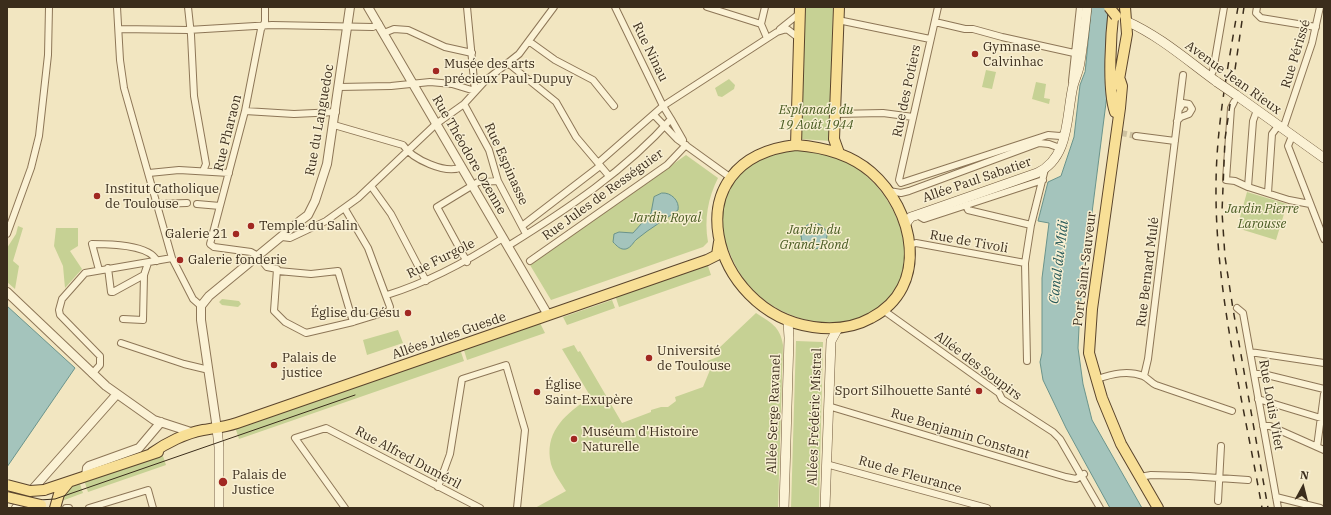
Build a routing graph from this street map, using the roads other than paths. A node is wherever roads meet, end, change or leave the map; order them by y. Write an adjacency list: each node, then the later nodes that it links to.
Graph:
1 (49, 7): 109 (street)
2 (117, 7): 32 (street)
3 (188, 7): 31 (street)
4 (265, 7): 28 (street, Rue Pharaon)
5 (350, 7): 29 (street, Rue du Languedoc)
6 (368, 7): 26 (street, Rue Théodore Ozenne)
7 (467, 7): 39 (street)
8 (554, 7): 38 (street)
9 (615, 7): 54 (street, Rue Ninau)
10 (707, 7): 20 (street)
11 (765, 7): 27 (street)
12 (839, 7): 23 (main road)
13 (938, 7): 25 (street, Rue des Potiers)
14 (1082, 7): 40 (street); 48 (main road)
15 (1109, 7): 22 (main road, bridge)
16 (1125, 7): 24 (main road, Port Saint-Sauveur)
17 (1224, 7): 45 (street)
18 (1257, 7): 30 (street)
19 (1320, 7): 30 (street, Rue Périssé)
20 (714, 8): 27 (street)
21 (800, 10): 33 (street); 36 (main road)
22 (1115, 11): 24 (main road); 59 (main road)
23 (838, 20): 37 (street); 60 (main road)
24 (1126, 21): 44 (main road, Port Saint-Sauveur); 45 (main road, Avenue Jean Rieux)
25 (935, 22): 37 (street, Rue des Potiers); 40 (street)
26 (379, 24): 29 (street); 34 (street, Rue Théodore Ozenne)
27 (761, 24): 35 (street)
28 (263, 25): 29 (street); 31 (street); 57 (street, Rue Pharaon)
29 (348, 27): 49 (street, Rue du Languedoc)
30 (1316, 27): 68 (street, Rue Périssé)
31 (190, 29): 32 (street); 83 (street)
32 (120, 30): 85 (street)
33 (777, 32): 35 (street); 36 (street)
34 (384, 33): 39 (street); 47 (street, Rue Théodore Ozenne)
35 (767, 38): 54 (street)
36 (800, 39): 75 (main road)
37 (930, 39): 62 (street, Rue des Potiers)
38 (530, 42): 41 (street); 53 (street)
39 (472, 53): 43 (street)
40 (1074, 53): 48 (street)
41 (509, 64): 46 (street); 80 (street)
42 (1183, 75): 55 (street, Rue Bernard Mulé)
43 (474, 78): 46 (street); 50 (street)
44 (1120, 80): 59 (main road, Port Saint-Sauveur); 69 (main road, Port Saint-Sauveur)
45 (1213, 80): 51 (main road, Avenue Jean Rieux, bridge)
46 (485, 81): 50 (street)
47 (414, 84): 49 (street); 50 (street); 65 (street, Rue Théodore Ozenne)
48 (1073, 86): 70 (main road)
49 (338, 87): 58 (street, Rue du Languedoc)
50 (475, 91): 52 (street)
51 (1235, 99): 56 (main road, Avenue Jean Rieux); 95 (street)
52 (464, 104): 65 (street); 92 (street, Rue Espinasse)
53 (614, 106)
54 (663, 106): 61 (street); 63 (street, Rue Ninau)
55 (1180, 108): 64 (street, Rue Bernard Mulé); 64 (street)
56 (1257, 110): 68 (main road, Avenue Jean Rieux); 95 (street)
57 (245, 111): 58 (street); 86 (street, Rue Pharaon)
58 (336, 112): 66 (street, Rue du Languedoc)
59 (1115, 112): 69 (main road, Port Saint-Sauveur)
60 (835, 114): 62 (street); 78 (main road)
61 (654, 115): 67 (street); 80 (street)
62 (913, 117): 90 (street, Rue des Potiers)
63 (671, 119): 67 (street); 74 (street, Rue Ninau)
64 (1177, 121): 73 (street, Rue Bernard Mulé)
65 (436, 124): 77 (street); 81 (street, Rue Théodore Ozenne)
66 (334, 125): 77 (street); 111 (street, Rue du Languedoc)
67 (664, 126): 74 (street); 87 (street)
68 (1280, 127): 72 (main road, Avenue Jean Rieux); 97 (street, Rue Périssé)
69 (1117, 133): 149 (main road, Port Saint-Sauveur)
70 (1065, 134): 76 (main road); 84 (street, Allée Paul Sabatier)
71 (1136, 136): 73 (street)
72 (1292, 136): 79 (main road, Avenue Jean Rieux); 101 (street)
73 (1175, 140): 148 (street, Rue Bernard Mulé)
74 (686, 145): 88 (street); 121 (street, Rue Jules de Rességuier)
75 (796, 145): 78 (main road); 88 (main road)
76 (1060, 148): 82 (main road); 89 (street, Allée Paul Sabatier)
77 (406, 151): 81 (street); 94 (street)
78 (839, 154): 96 (main road)
79 (1324, 158)
80 (599, 164): 87 (street); 108 (street)
81 (462, 167): 93 (street, Rue Théodore Ozenne)
82 (1045, 169): 91 (street); 105 (main road, Allée Paul Sabatier)
83 (203, 171): 85 (street); 86 (street)
84 (940, 172): 89 (street, Allée Paul Sabatier); 90 (street, Allée Paul Sabatier)
85 (150, 173): 99 (street)
86 (229, 173): 103 (street, Rue Pharaon)
87 (609, 176): 110 (street)
88 (731, 178): 114 (main road)
89 (942, 178): 96 (street, Allée Paul Sabatier)
90 (899, 180)
91 (1043, 180): 102 (street, Allée Paul Sabatier); 107 (street)
92 (498, 181): 93 (street); 108 (street, Rue Espinasse)
93 (472, 185): 112 (street, Rue Théodore Ozenne); 122 (street)
94 (371, 186): 104 (street); 130 (street)
95 (1248, 187): 97 (street)
96 (889, 191): 106 (main road)
97 (1268, 193): 101 (street)
98 (187, 203): 99 (street)
99 (157, 204): 118 (street)
100 (196, 204): 103 (street)
101 (1310, 204): 113 (street)
102 (966, 205): 105 (street, Allée Paul Sabatier); 107 (street)
103 (220, 206): 117 (street, Rue Pharaon)
104 (345, 209): 111 (street); 132 (street)
105 (917, 215): 106 (main road, Allée Paul Sabatier)
106 (906, 223): 115 (main road)
107 (1031, 225): 124 (street)
108 (522, 226): 110 (street, Rue Espinasse)
109 (7, 234)
110 (526, 234): 116 (street)
111 (282, 237): 117 (street, Rue du Languedoc)
112 (503, 238): 116 (street, Rue Théodore Ozenne); 122 (street, Rue Furgole)
113 (1324, 239)
114 (719, 242): 119 (main road); 125 (main road)
115 (910, 245): 124 (street, Rue de Tivoli); 135 (main road)
116 (508, 246): 136 (street, Rue Théodore Ozenne)
117 (258, 256): 128 (street); 133 (street, Rue du Languedoc)
118 (172, 258): 120 (street); 133 (street)
119 (712, 258): 125 (main road); 136 (main road, Allées Jules Guesde)
120 (157, 261): 123 (street); 127 (street)
121 (530, 261)
122 (467, 262): 130 (street, Rue Furgole)
123 (148, 263): 126 (street); 129 (street)
124 (1025, 263): 143 (street)
125 (729, 267): 138 (main road)
126 (108, 268): 127 (street); 129 (street)
127 (99, 270): 146 (street)
128 (278, 272): 139 (street); 139 (street)
129 (144, 275): 137 (street)
130 (426, 281): 132 (street, Rue Furgole)
131 (7, 292): 146 (street)
132 (386, 295): 139 (street)
133 (201, 306): 145 (street)
134 (1237, 308): 142 (street, Rue Louis Vitet)
135 (883, 310): 140 (main road); 166 (street, Allée des Soupirs)
136 (548, 316): 159 (main road, Allées Jules Guesde)
137 (122, 319)
138 (788, 321): 140 (main road); 185 (main road, Allée Serge Ravanel)
139 (353, 322)
140 (838, 328): 154 (main road, Allées Frédéric Mistral)
141 (121, 343): 145 (street)
142 (1250, 352): 144 (street); 147 (street, Rue Louis Vitet)
143 (1026, 361)
144 (1324, 362)
145 (209, 370): 159 (street)
146 (92, 374): 151 (street)
147 (1254, 374): 150 (street); 153 (street, Rue Louis Vitet)
148 (1144, 376): 149 (street); 155 (street)
149 (1097, 379): 168 (main road, Port Saint-Sauveur)
150 (1324, 389)
151 (117, 394): 157 (street); 178 (street)
152 (1324, 394): 156 (street)
153 (1258, 399): 156 (street); 158 (street, Rue Louis Vitet)
154 (828, 406): 165 (main road, Allées Frédéric Mistral); 166 (street, Rue Benjamin Constant)
155 (1232, 411)
156 (1322, 419): 162 (street)
157 (161, 422): 160 (street); 167 (street)
158 (1263, 426): 162 (street); 175 (street, Rue Louis Vitet)
159 (217, 429): 160 (main road, Allées Jules Guesde); 164 (main road); 181 (main road)
160 (194, 433): 164 (main road, Allées Jules Guesde)
161 (1221, 446): 169 (street)
162 (1317, 447): 163 (street)
163 (1324, 450)
164 (152, 453): 167 (main road)
165 (826, 464): 186 (main road, Allées Frédéric Mistral); 187 (street, Rue de Fleurance)
166 (1083, 474): 188 (street, Allée des Soupirs)
167 (86, 476): 171 (main road)
168 (1142, 477): 169 (street); 189 (main road); 190 (main road)
169 (1219, 478): 170 (street); 176 (street)
170 (1248, 480)
171 (68, 483): 172 (main road, bridge); 177 (main road)
172 (7, 485)
173 (438, 487): 182 (street, Rue Alfred Duméril); 183 (street, Rue Alfred Duméril); 184 (street)
174 (7, 497): 177 (main road, bridge)
175 (1276, 497): 191 (street, Rue Louis Vitet); 192 (street)
176 (1218, 501)
177 (49, 506)
178 (16, 508)
179 (89, 508): 180 (street)
180 (153, 508)
181 (219, 508)
182 (345, 508)
183 (480, 508)
184 (516, 508)
185 (784, 508)
186 (825, 508)
187 (987, 508)
188 (1100, 508)
189 (1158, 508)
190 (1163, 508)
191 (1278, 508)
192 (1320, 508)

